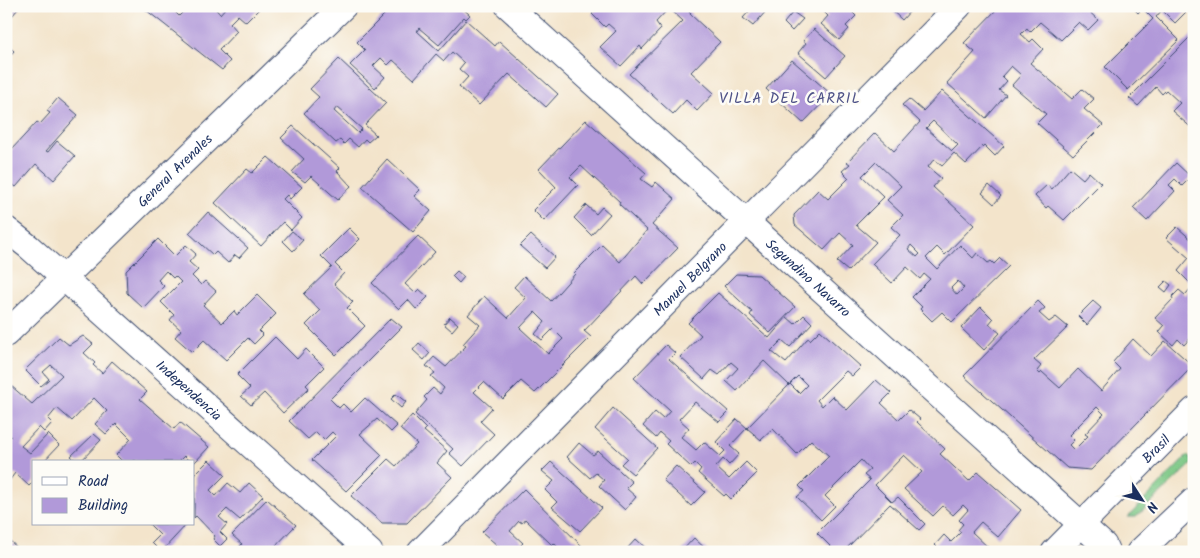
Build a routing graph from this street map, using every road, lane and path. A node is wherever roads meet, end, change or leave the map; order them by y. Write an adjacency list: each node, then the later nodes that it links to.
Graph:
1 (344, 6): 6 (street, General Arenales)
2 (508, 6): 4 (street, Segundino Navarro)
3 (959, 6): 4 (street, Manuel Belgrano)
4 (746, 222): 10 (street, Segundino Navarro); 12 (street, Manuel Belgrano)
5 (6, 229): 6 (street, Independencia)
6 (64, 278): 7 (street, General Arenales); 11 (street, Independencia)
7 (6, 334)
8 (1194, 410): 10 (street, Brasil)
9 (1194, 500): 15 (street)
10 (1081, 525): 13 (street, Brasil); 14 (street, Segundino Navarro)
11 (370, 552)
12 (420, 552)
13 (1054, 552)
14 (1106, 552)
15 (1139, 552)

